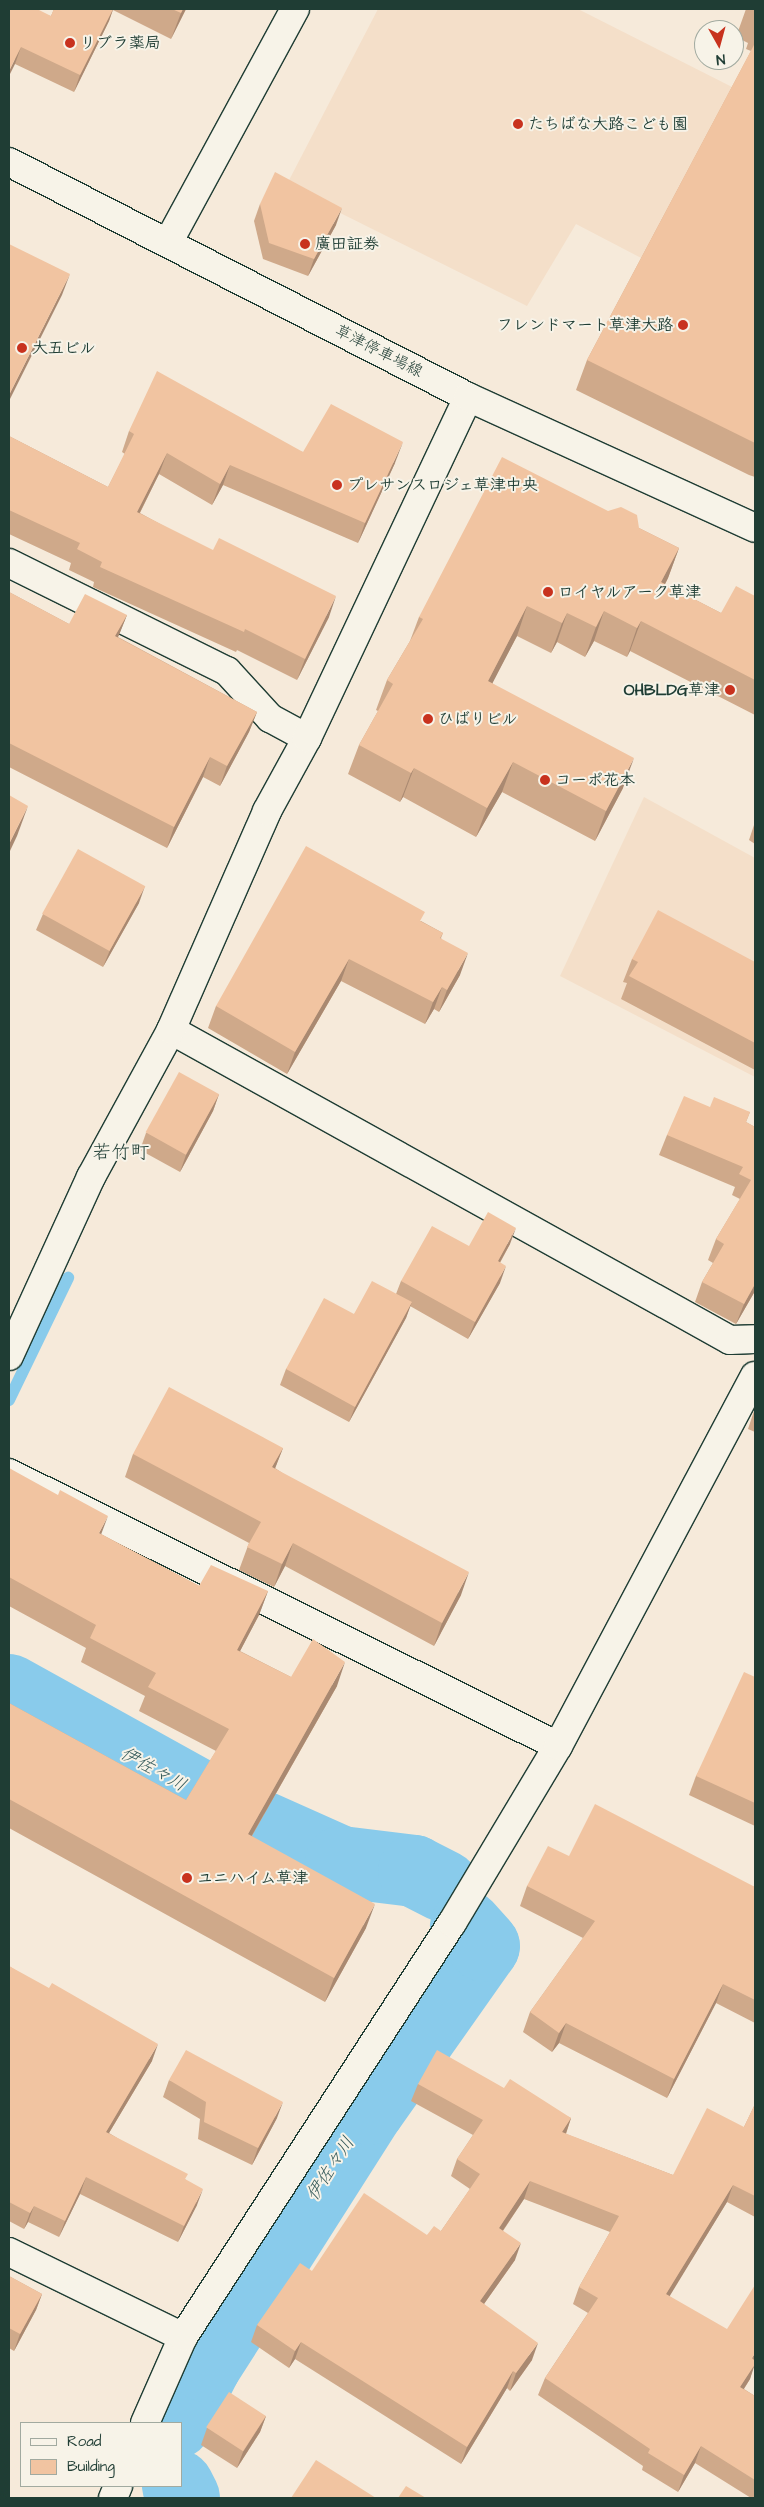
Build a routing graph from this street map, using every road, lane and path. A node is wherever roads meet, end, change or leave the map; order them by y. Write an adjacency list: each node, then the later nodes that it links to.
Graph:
1 (295, 9): 3 (street)
2 (9, 162): 3 (street, 草津停車場線)
3 (169, 242): 4 (street, 草津停車場線)
4 (468, 397): 5 (street, 草津停車場線); 7 (street)
5 (755, 528)
6 (9, 563): 7 (street)
7 (307, 738): 8 (street)
8 (171, 1030): 9 (street); 10 (street)
9 (755, 1339)
10 (9, 1356)
11 (755, 1376): 13 (street)
12 (9, 1473): 13 (street)
13 (558, 1746): 15 (street)
14 (9, 2252): 15 (street)
15 (183, 2336): 16 (street)
16 (145, 2422)

